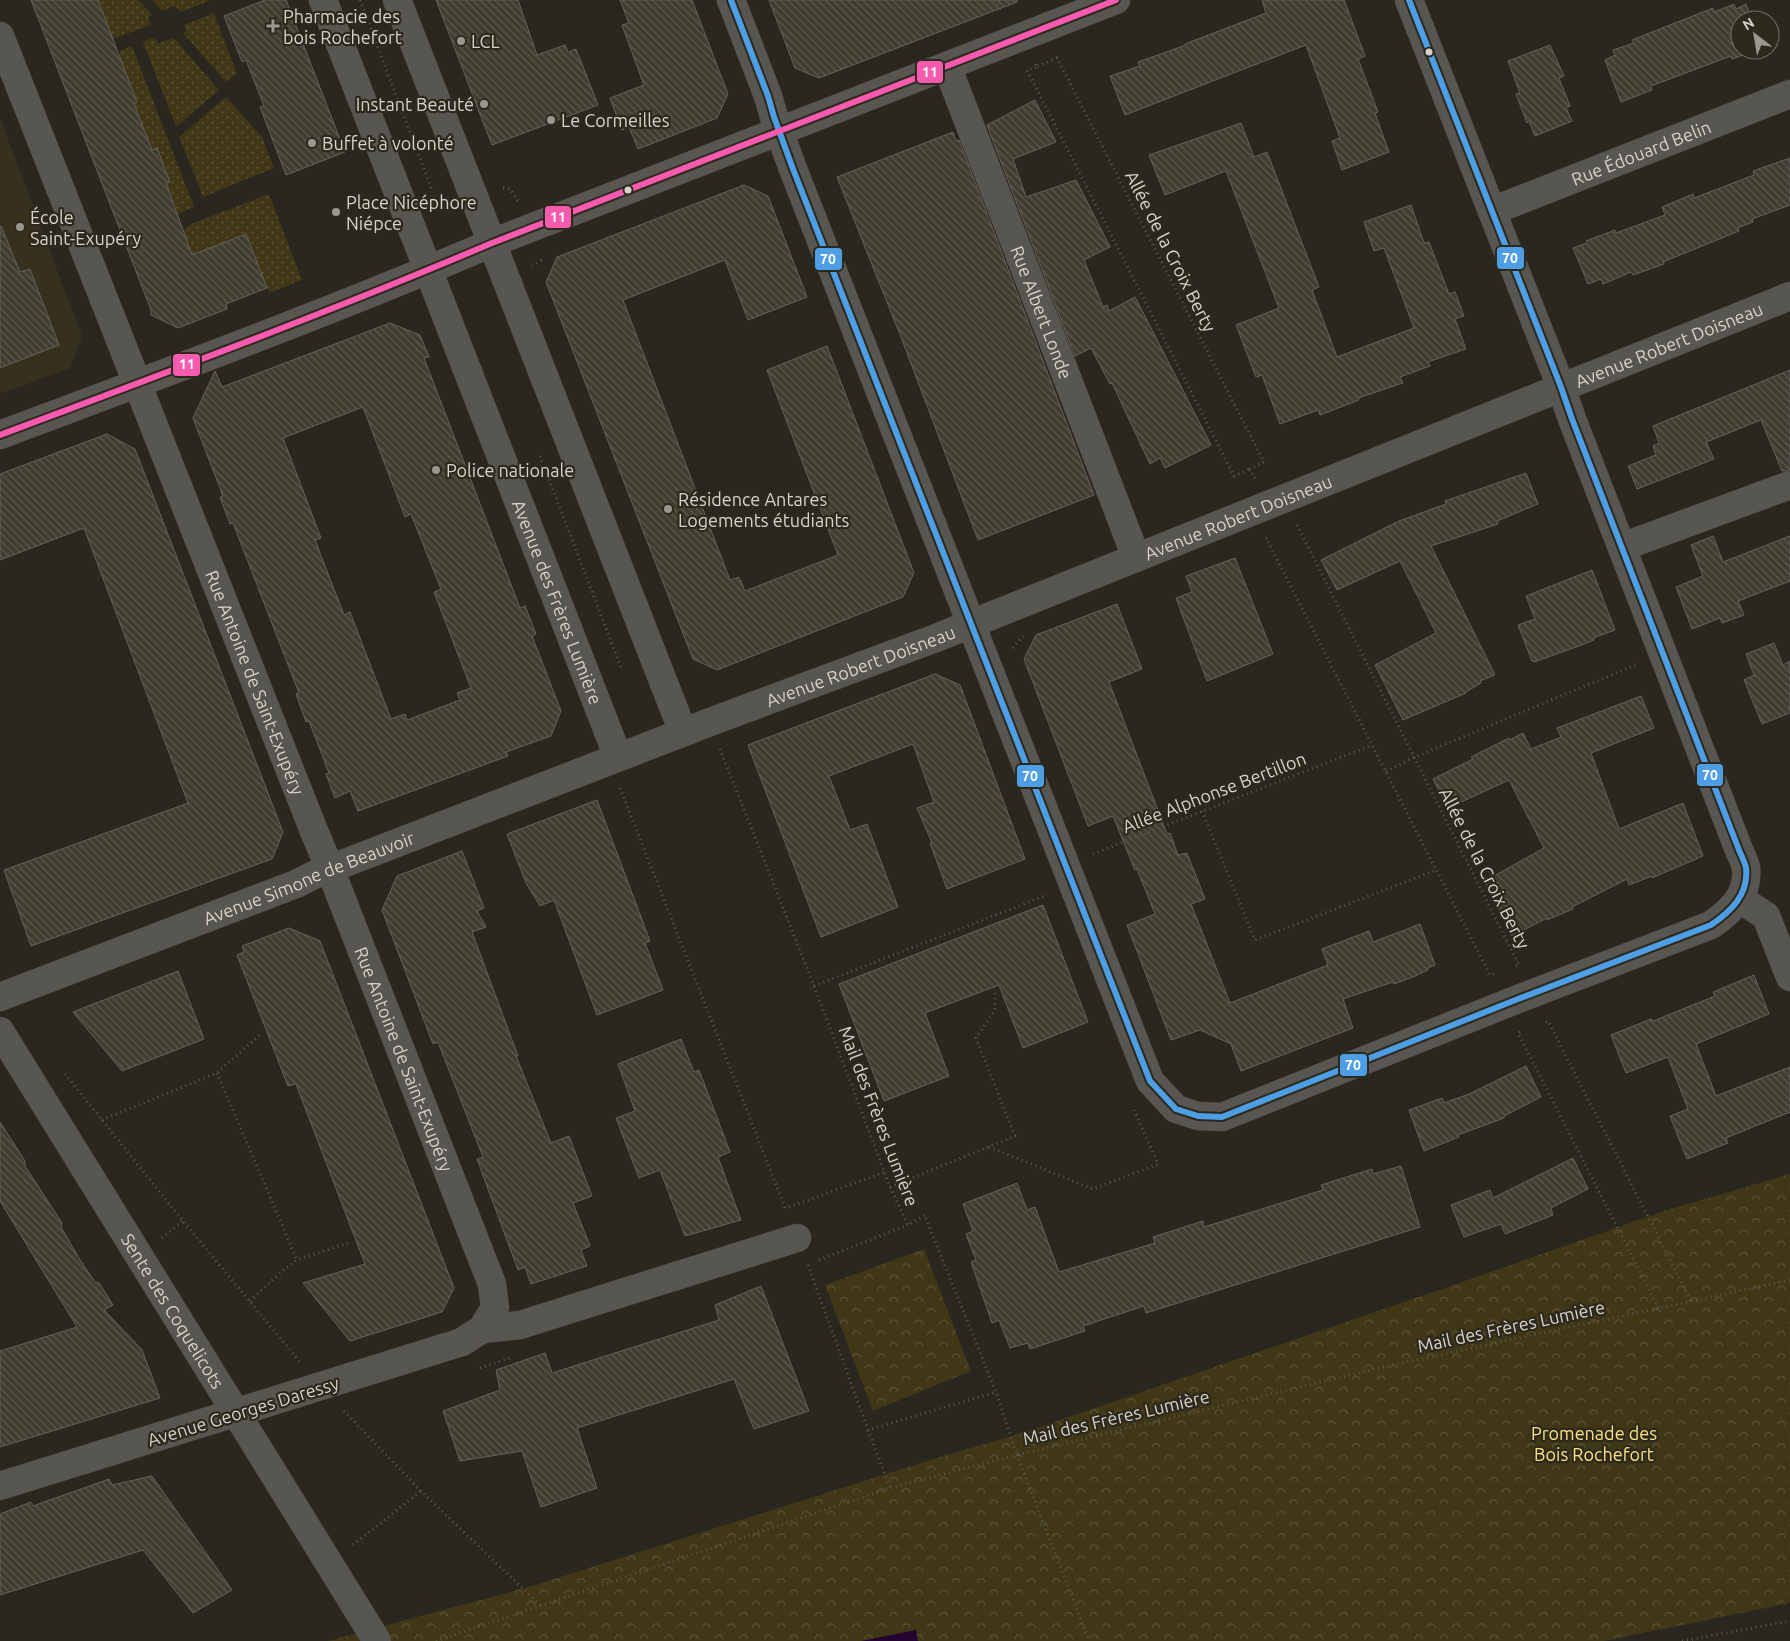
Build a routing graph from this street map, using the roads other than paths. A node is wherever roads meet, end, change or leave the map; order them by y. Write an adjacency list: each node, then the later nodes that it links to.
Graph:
1 (322, 0): 12 (street, Avenue des Frères Lumière)
2 (397, 0): 11 (street)
3 (730, 0): 9 (street)
4 (1116, 0): 7 (street)
5 (1409, 0): 10 (street)
6 (0, 36): 14 (street, Rue Antoine de Saint-Exupéry)
7 (947, 66): 9 (street); 19 (street, Rue Albert Londe)
8 (1790, 94): 10 (street, Rue Édouard Belin)
9 (779, 132): 11 (street); 20 (street)
10 (1492, 211): 15 (street)
11 (492, 243): 12 (street); 21 (street)
12 (427, 270): 14 (street); 22 (street, Avenue des Frères Lumière)
13 (1790, 296): 15 (street, Avenue Robert Doisneau)
14 (137, 384): 16 (street); 23 (street, Rue Antoine de Saint-Exupéry)
15 (1561, 387): 18 (street); 19 (street, Avenue Robert Doisneau)
16 (0, 435)
17 (1790, 485): 18 (street)
18 (1622, 547): 24 (street)
19 (1136, 557): 20 (street, Avenue Robert Doisneau)
20 (970, 624): 21 (street, Avenue Robert Doisneau); 24 (street)
21 (683, 732): 22 (street, Avenue Robert Doisneau)
22 (618, 757): 23 (street, Avenue Simone de Beauvoir)
23 (330, 869): 26 (street, Avenue Simone de Beauvoir); 29 (street, Rue Antoine de Saint-Exupéry)
24 (1740, 899): 25 (street)
25 (1790, 977)
26 (0, 997)
27 (0, 1031): 30 (street, Sente des Coquelicots)
28 (797, 1238): 29 (street)
29 (482, 1329): 30 (street, Avenue Georges Daressy)
30 (236, 1414): 31 (street, Avenue Georges Daressy); 32 (street, Sente des Coquelicots)
31 (0, 1486)
32 (377, 1641)

